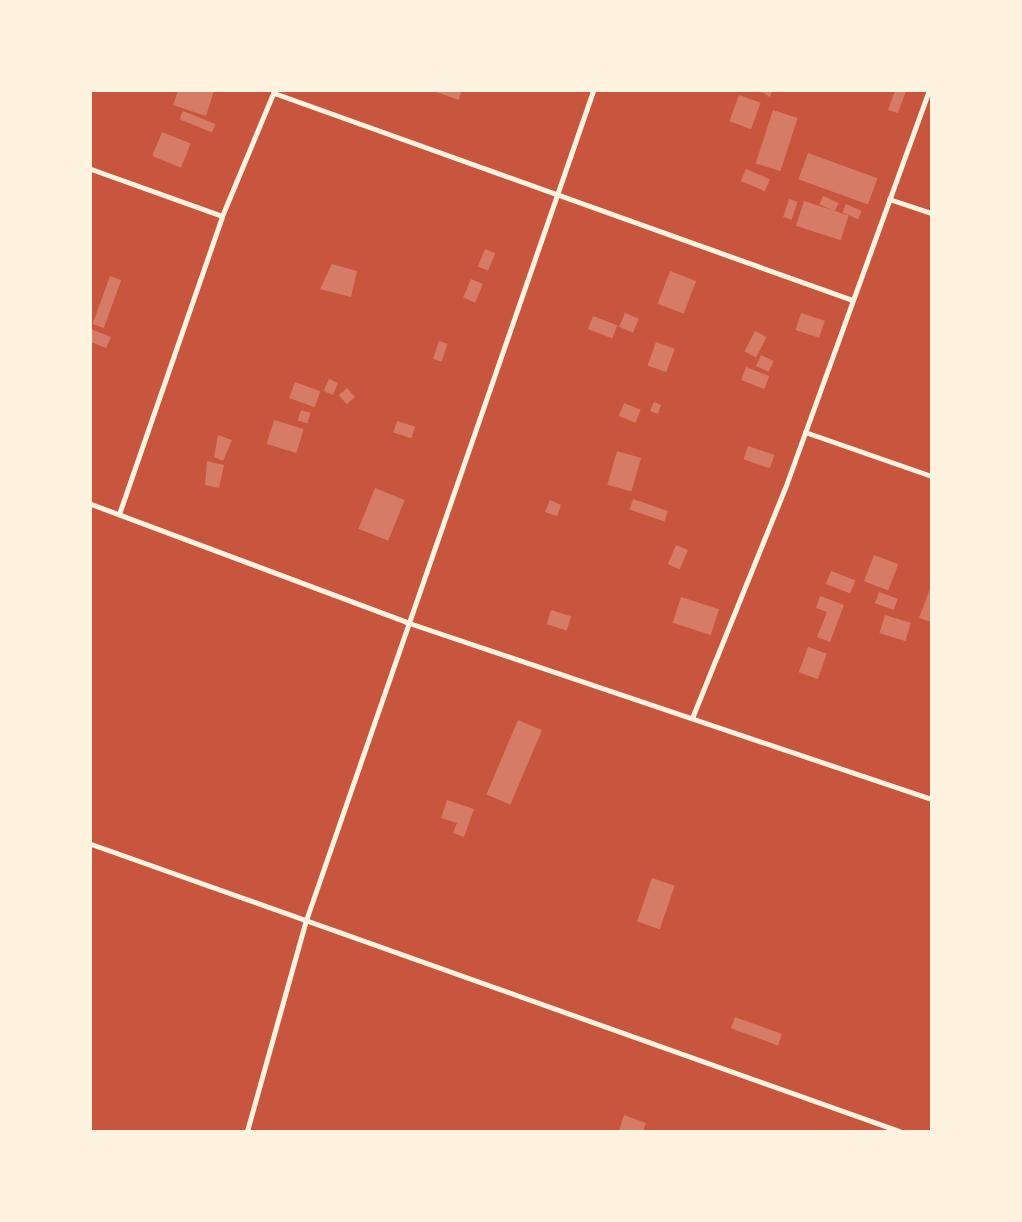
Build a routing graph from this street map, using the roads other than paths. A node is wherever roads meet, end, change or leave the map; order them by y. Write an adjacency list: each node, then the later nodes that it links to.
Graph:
1 (593, 91): 5 (street)
2 (929, 91): 6 (street)
3 (274, 92): 5 (street); 8 (street)
4 (91, 169): 8 (street)
5 (556, 195): 9 (street); 14 (street)
6 (890, 199): 7 (street); 9 (street)
7 (931, 213)
8 (222, 216): 13 (street)
9 (852, 300): 10 (street)
10 (806, 432): 11 (street); 15 (street)
11 (931, 476)
12 (91, 504): 13 (street)
13 (119, 514): 14 (street)
14 (406, 622): 15 (street); 18 (street)
15 (692, 718): 16 (street)
16 (931, 799)
17 (91, 844): 18 (street)
18 (304, 923): 19 (street); 20 (street)
19 (247, 1131)
20 (899, 1131)

